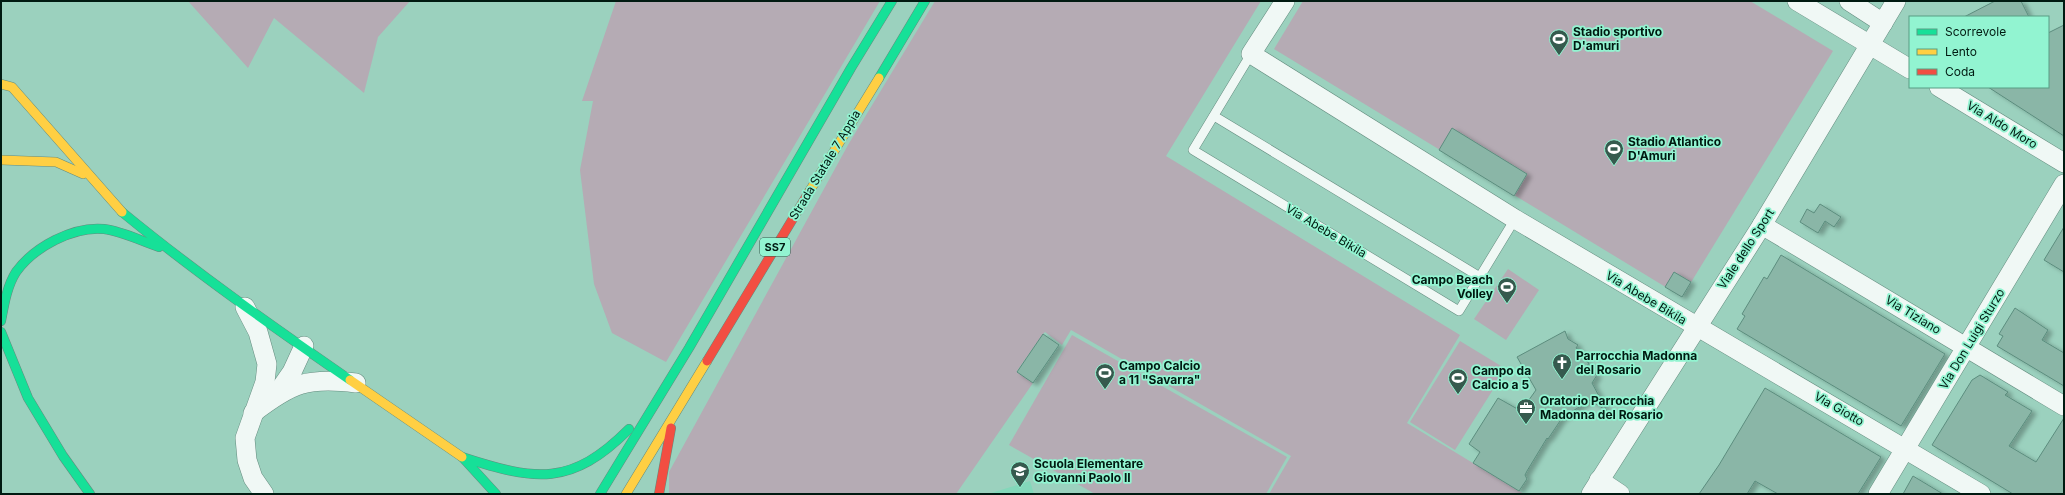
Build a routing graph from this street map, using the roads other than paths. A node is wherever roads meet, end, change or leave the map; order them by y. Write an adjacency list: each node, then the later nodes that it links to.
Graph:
1 (892, 1): 27 (main road, SS7)
2 (925, 1): 32 (main road, Strada Statale 7 Appia / SS7)
3 (1285, 1): 9 (street, Via Abebe Bikila)
4 (1797, 1): 8 (street)
5 (1849, 1): 7 (street)
6 (1896, 1): 7 (street, Viale dello Sport)
7 (1883, 22): 8 (street, Viale dello Sport)
8 (1870, 45): 10 (street); 19 (street, Viale dello Sport)
9 (1251, 54): 13 (lane, Via Abebe Bikila); 18 (street, Via Abebe Bikila)
10 (1909, 68)
11 (5, 82): 16 (main road)
12 (1941, 88): 15 (street, Via Aldo Moro)
13 (1214, 116): 21 (lane); 21 (lane, Via Abebe Bikila)
14 (1, 160): 16 (main road)
15 (2064, 163)
16 (89, 177): 20 (main road)
17 (2064, 184): 28 (street, Via Don Luigi Sturzo)
18 (1515, 219): 21 (lane, Via Abebe Bikila); 24 (street, Via Abebe Bikila)
19 (1762, 225): 24 (street, Viale dello Sport); 28 (street, Via Tiziano)
20 (169, 251): 22 (main road); 23 (main road)
21 (1480, 277)
22 (245, 307): 26 (main road); 30 (street)
23 (1, 321)
24 (1696, 327): 33 (street, Via Giotto); 35 (street, Viale dello Sport)
25 (1, 332): 36 (main road)
26 (304, 346): 29 (main road); 30 (street)
27 (689, 348): 34 (main road); 39 (main road, SS7)
28 (1967, 348): 31 (street, Via Tiziano); 33 (street, Via Don Luigi Sturzo)
29 (358, 383): 30 (street); 34 (main road)
30 (270, 389): 37 (street)
31 (2064, 406)
32 (674, 413): 40 (main road, Strada Statale 7 Appia / SS7); 41 (main road)
33 (1905, 448): 43 (street, Via Don Luigi Sturzo); 44 (street, Via Giotto)
34 (462, 457): 38 (main road)
35 (1595, 487): 42 (street)
36 (90, 494)
37 (264, 494)
38 (496, 494)
39 (600, 494)
40 (626, 494)
41 (659, 494)
42 (1620, 494)
43 (1878, 494)
44 (1980, 494)

